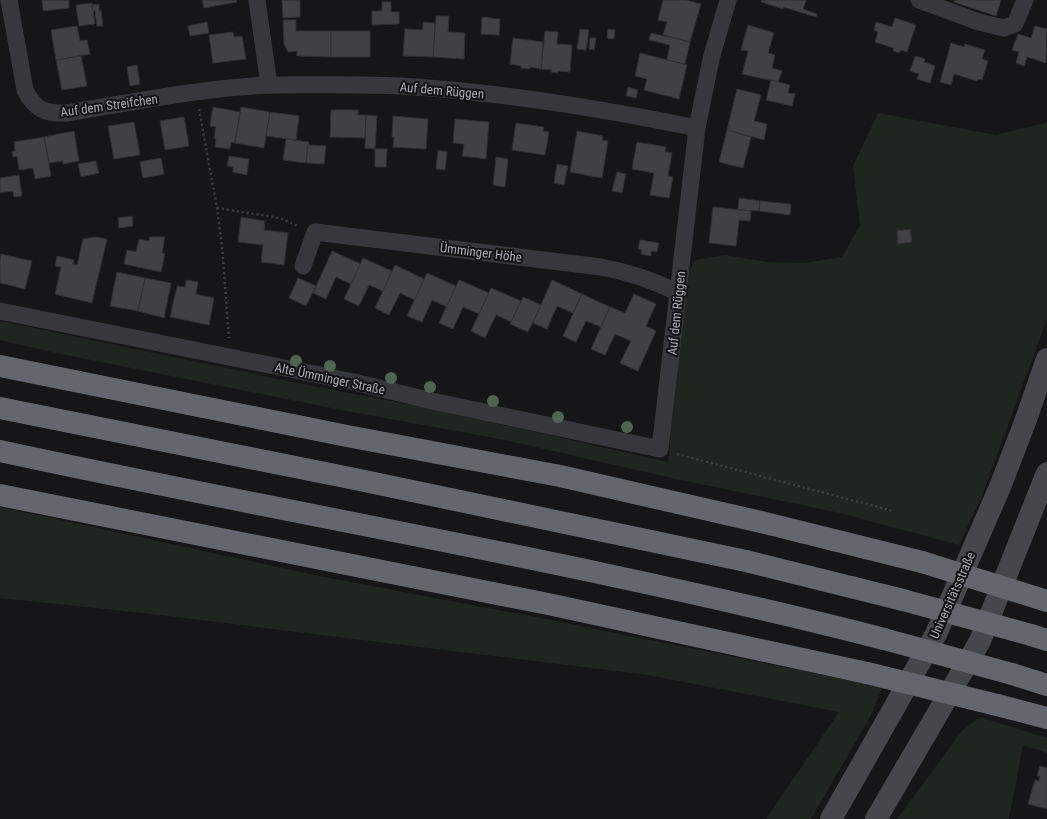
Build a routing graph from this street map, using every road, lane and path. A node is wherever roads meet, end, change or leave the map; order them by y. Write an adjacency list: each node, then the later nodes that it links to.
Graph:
1 (9, 0): 7 (street, Auf dem Streifchen)
2 (257, 0): 6 (street)
3 (728, 0): 8 (street, Auf dem Rüggen)
4 (919, 0): 5 (street)
5 (1025, 0)
6 (269, 85): 7 (street, Auf dem Streifchen); 8 (street, Auf dem Rüggen)
7 (196, 91): 9 (path)
8 (697, 128): 12 (street, Auf dem Rüggen)
9 (217, 208): 10 (path); 14 (path)
10 (315, 232): 11 (street); 12 (street, Ümminger Höhe)
11 (303, 266)
12 (678, 292): 18 (street, Auf dem Rüggen)
13 (0, 311): 18 (street, Alte Ümminger Straße)
14 (229, 339)
15 (1047, 359): 27 (main road, Universitätsstraße)
16 (0, 366): 23 (highway, bridge)
17 (0, 408): 24 (highway, bridge)
18 (660, 449): 22 (path)
19 (0, 452): 25 (highway, bridge)
20 (1047, 473): 28 (main road)
21 (0, 494): 26 (highway, bridge)
22 (893, 510)
23 (1047, 601)
24 (1039, 638)
25 (1047, 685)
26 (1047, 718)
27 (831, 819)
28 (876, 819)

